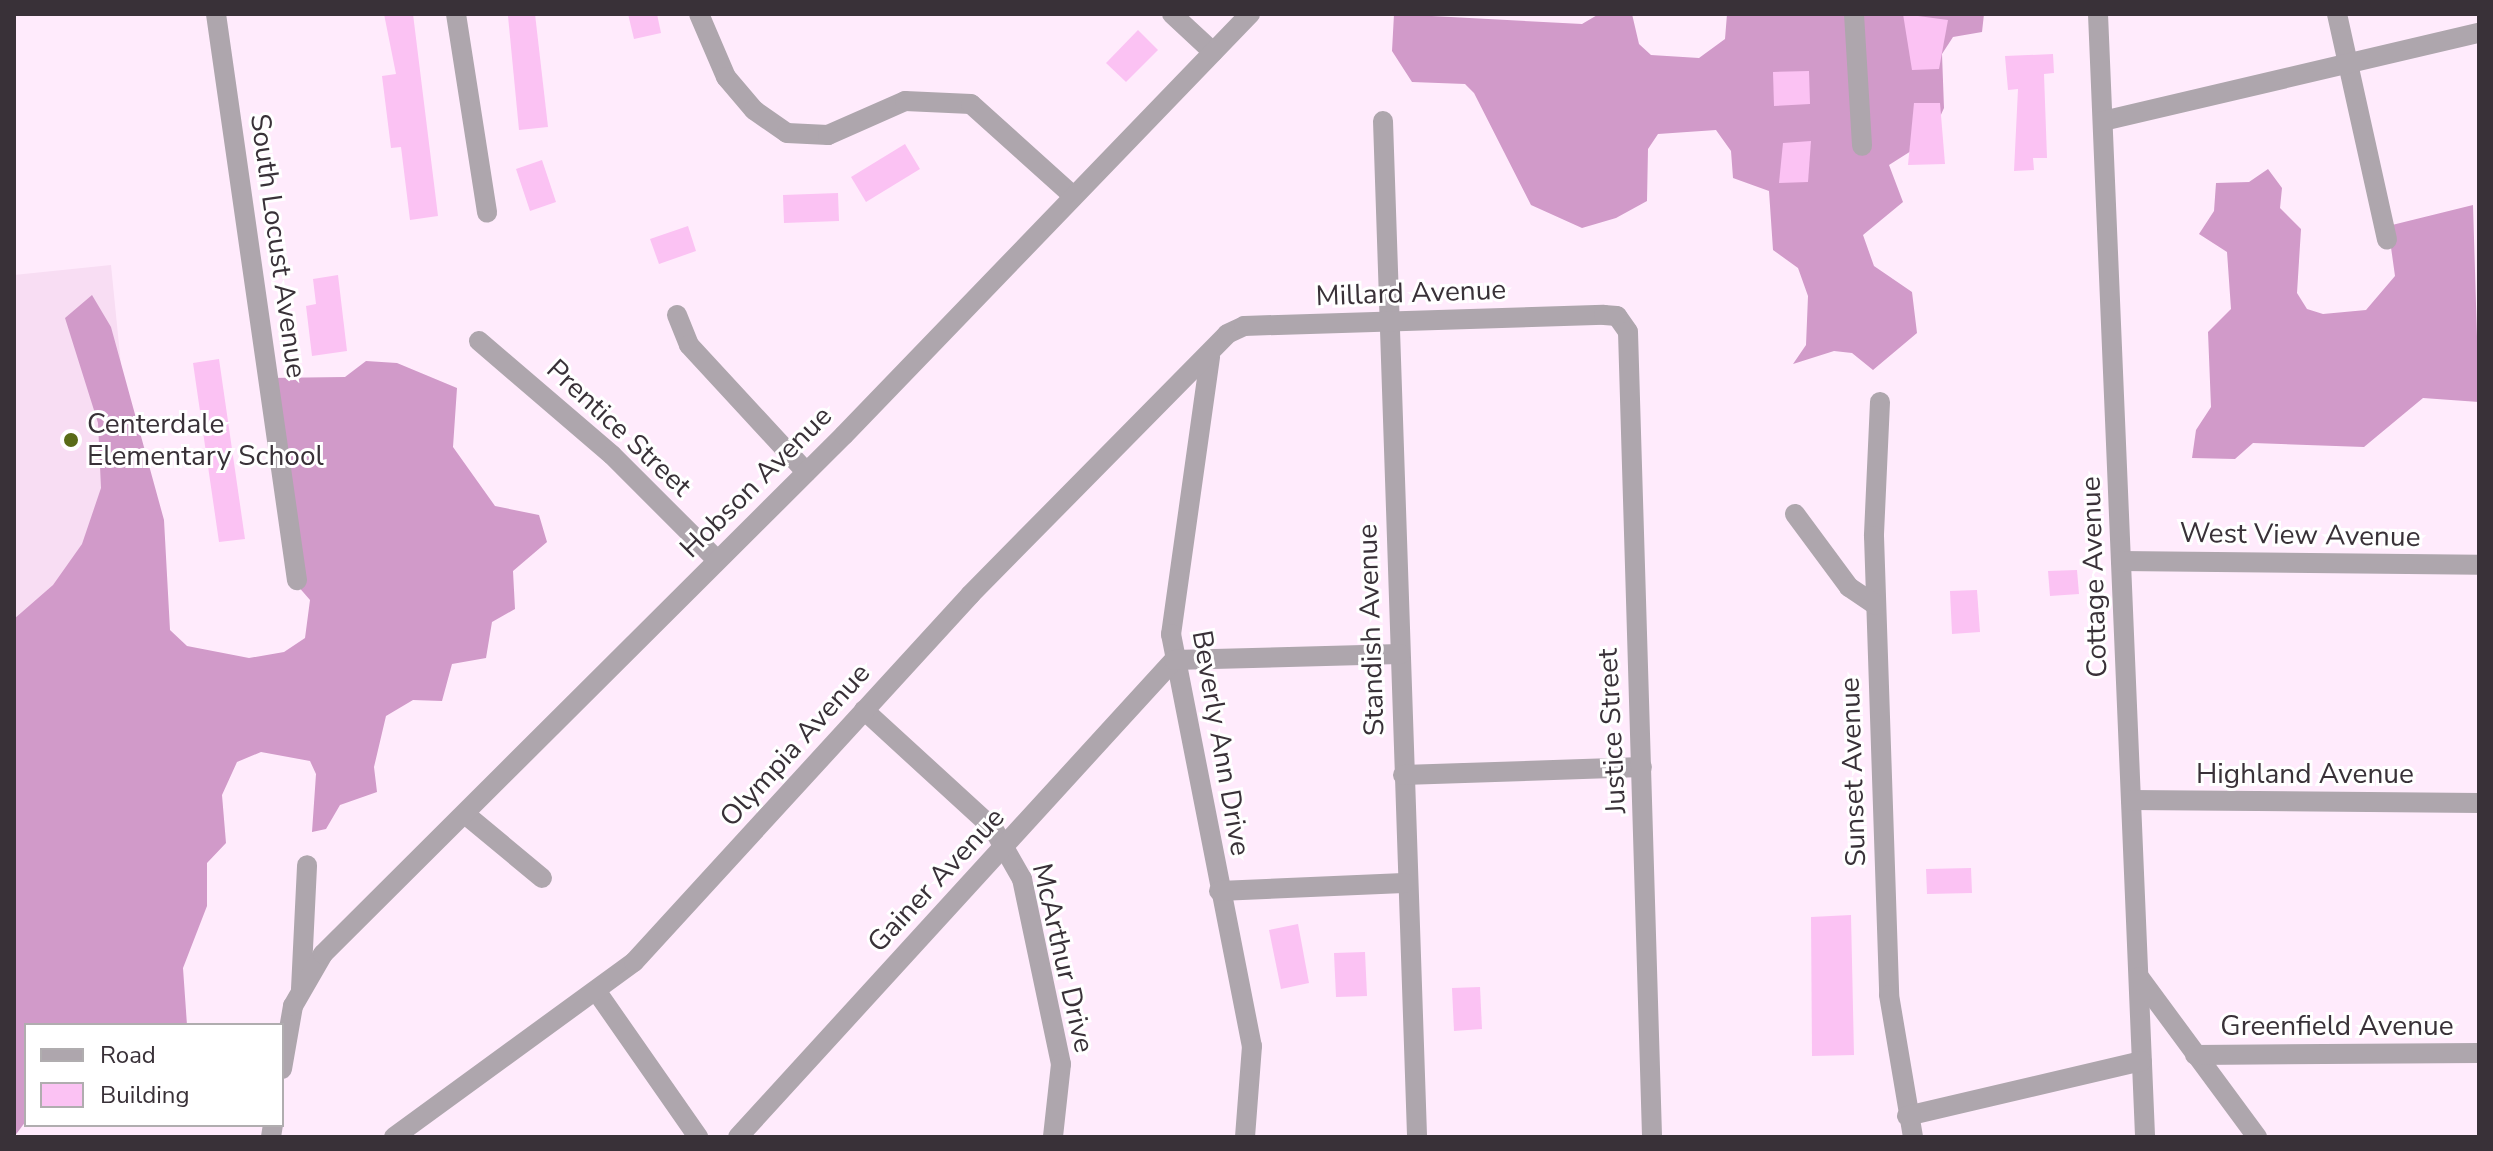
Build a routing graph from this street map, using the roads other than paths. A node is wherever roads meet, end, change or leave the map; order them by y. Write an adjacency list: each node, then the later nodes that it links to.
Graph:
1 (216, 14): 29 (street, South Locust Avenue)
2 (456, 14): 16 (street)
3 (699, 14): 15 (street)
4 (1172, 14): 10 (street)
5 (1250, 14): 10 (street, Hobson Avenue)
6 (1854, 14): 14 (street)
7 (2098, 14): 13 (street, Cottage Avenue)
8 (2337, 14): 11 (street)
9 (2479, 33): 11 (street)
10 (1213, 52): 15 (street, Hobson Avenue)
11 (2349, 65): 13 (street); 17 (street)
12 (1383, 121): 19 (street, Standish Avenue)
13 (2103, 121): 27 (street, Cottage Avenue)
14 (1862, 146)
15 (1073, 196): 24 (street, Hobson Avenue)
16 (487, 213)
17 (2387, 240)
18 (677, 315): 24 (street)
19 (1388, 322): 20 (street, Millard Avenue); 22 (street, Millard Avenue); 31 (street, Standish Avenue)
20 (1624, 323): 34 (street, Justice Street)
21 (479, 341): 26 (street, Prentice Street)
22 (1210, 357): 32 (street, Beverly Ann Drive); 33 (street, Olympia Avenue)
23 (1880, 402): 30 (street, Sunset Avenue)
24 (806, 472): 26 (street, Hobson Avenue)
25 (1795, 514): 30 (street)
26 (717, 560): 38 (street, Hobson Avenue)
27 (2121, 561): 28 (street, West View Avenue); 36 (street, Cottage Avenue)
28 (2479, 565)
29 (297, 580)
30 (1876, 605): 51 (street, Sunset Avenue)
31 (1400, 654): 32 (street); 35 (street, Standish Avenue)
32 (1174, 660): 39 (street, Gainer Avenue); 43 (street, Beverly Ann Drive)
33 (864, 710): 39 (street, McArthur Drive); 46 (street, Olympia Avenue)
34 (1642, 767): 35 (street); 58 (street, Justice Street)
35 (1403, 775): 42 (street, Standish Avenue)
36 (2131, 800): 37 (street, Highland Avenue); 44 (street, Cottage Avenue)
37 (2479, 803)
38 (465, 814): 41 (street); 45 (street, Hobson Avenue)
39 (1005, 846): 54 (street, Gainer Avenue); 55 (street, McArthur Drive)
40 (307, 865): 45 (street)
41 (542, 878)
42 (1404, 883): 43 (street); 57 (street, Standish Avenue)
43 (1219, 891): 56 (street, Beverly Ann Drive)
44 (2139, 977): 48 (street); 50 (street, Cottage Avenue)
45 (301, 989): 49 (street)
46 (597, 992): 52 (street, Olympia Avenue); 53 (street)
47 (2479, 1053): 48 (street, Greenfield Avenue)
48 (2195, 1055): 61 (street)
49 (284, 1061)
50 (2142, 1061): 51 (street); 60 (street, Cottage Avenue)
51 (1907, 1116): 59 (street, Sunset Avenue)
52 (394, 1137)
53 (698, 1137)
54 (738, 1137)
55 (1053, 1137)
56 (1245, 1137)
57 (1417, 1137)
58 (1652, 1137)
59 (1913, 1137)
60 (2145, 1137)
61 (2257, 1137)

